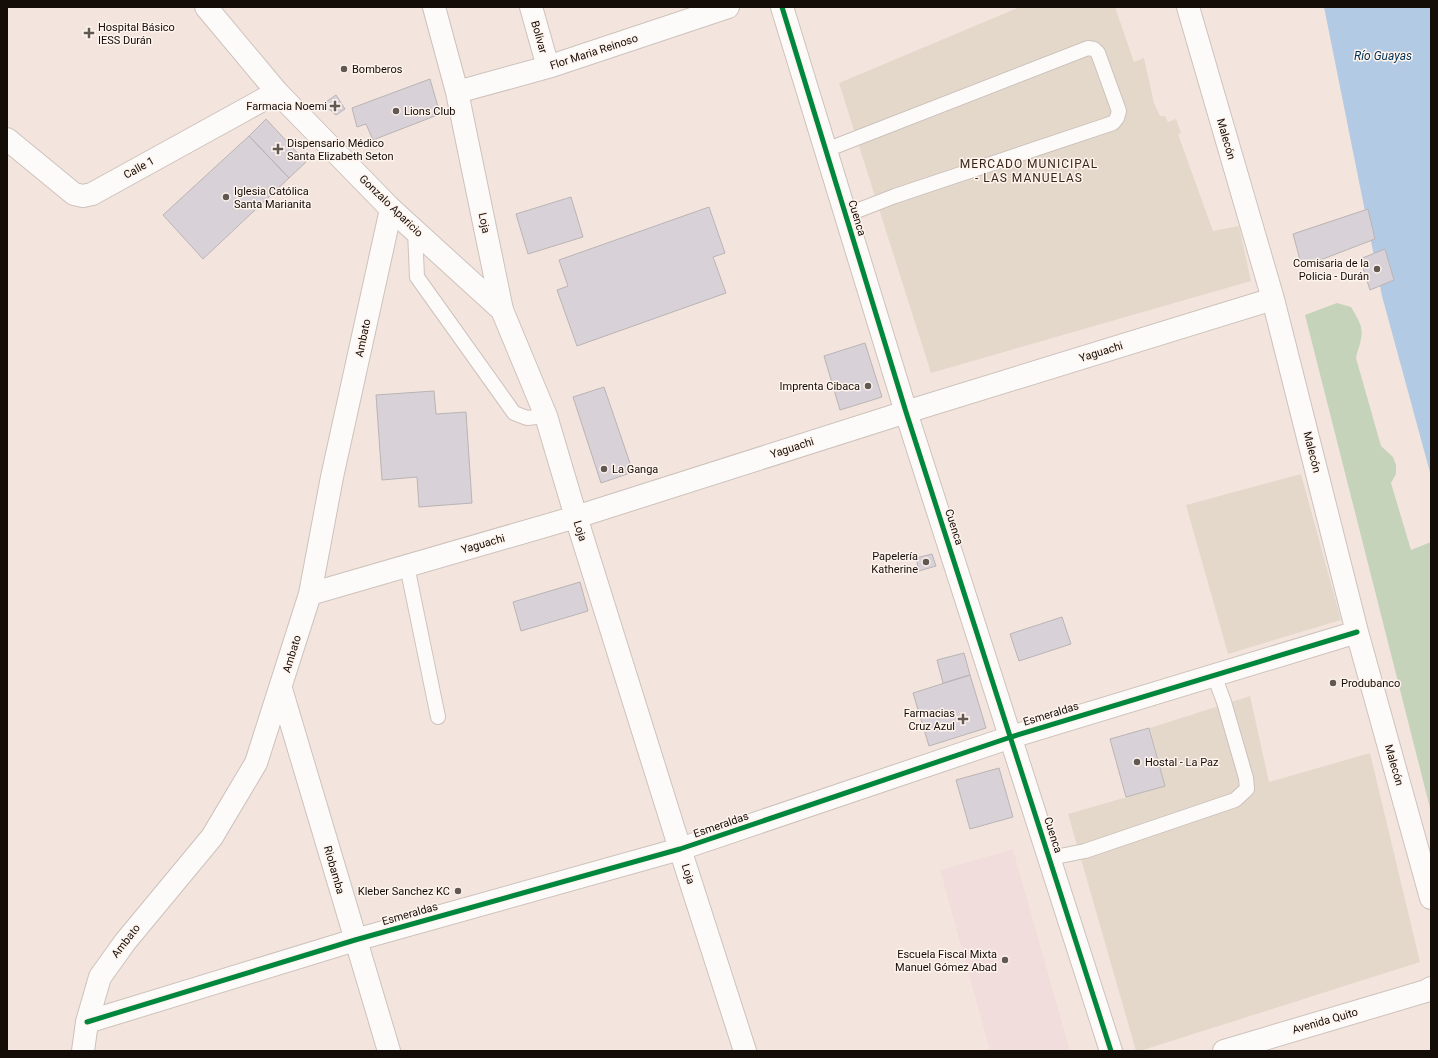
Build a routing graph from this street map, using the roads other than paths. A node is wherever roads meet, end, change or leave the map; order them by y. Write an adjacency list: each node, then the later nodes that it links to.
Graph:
1 (206, 7): 8 (street, Gonzalo Aparicio)
2 (434, 7): 9 (street, Loja)
3 (531, 7): 7 (street, Bolivar)
4 (728, 7): 7 (street, Flor Maria Reinoso)
5 (782, 7): 11 (street, Cuenca)
6 (1188, 7): 15 (street, Malecón)
7 (548, 67): 9 (street, Flor Maria Reinoso)
8 (277, 92): 10 (street, Calle 1); 12 (street, Gonzalo Aparicio)
9 (457, 92): 16 (street, Loja)
10 (7, 139)
11 (826, 150): 13 (street, Cuenca); 13 (lane)
12 (391, 208): 14 (street, Gonzalo Aparicio); 21 (street, Ambato)
13 (846, 215): 17 (street, Cuenca)
14 (415, 231): 16 (street, Gonzalo Aparicio); 18 (lane)
15 (1273, 299): 17 (street, Yaguachi); 22 (street, Malecón)
16 (502, 310): 18 (street, Loja)
17 (906, 412): 19 (street, Yaguachi); 26 (street, Cuenca)
18 (546, 416): 19 (street, Loja)
19 (576, 517): 20 (street, Yaguachi); 27 (street, Loja)
20 (407, 566): 21 (street, Yaguachi); 25 (lane)
21 (310, 594): 24 (street, Ambato)
22 (1357, 632): 23 (street, Esmeraldas); 29 (street, Malecón)
23 (1214, 675): 26 (street, Esmeraldas); 28 (lane)
24 (281, 689): 30 (street, Riobamba); 32 (street, Ambato)
25 (438, 717)
26 (1011, 737): 27 (street, Esmeraldas); 28 (street, Cuenca)
27 (680, 849): 30 (street, Esmeraldas); 35 (street, Loja)
28 (1050, 858): 36 (street, Cuenca)
29 (1431, 898)
30 (355, 940): 32 (street, Esmeraldas); 34 (street, Riobamba)
31 (1429, 990): 37 (street, Avenida Quito)
32 (87, 1022): 33 (street, Ambato)
33 (83, 1051)
34 (389, 1051)
35 (745, 1051)
36 (1111, 1051)
37 (1224, 1051)

